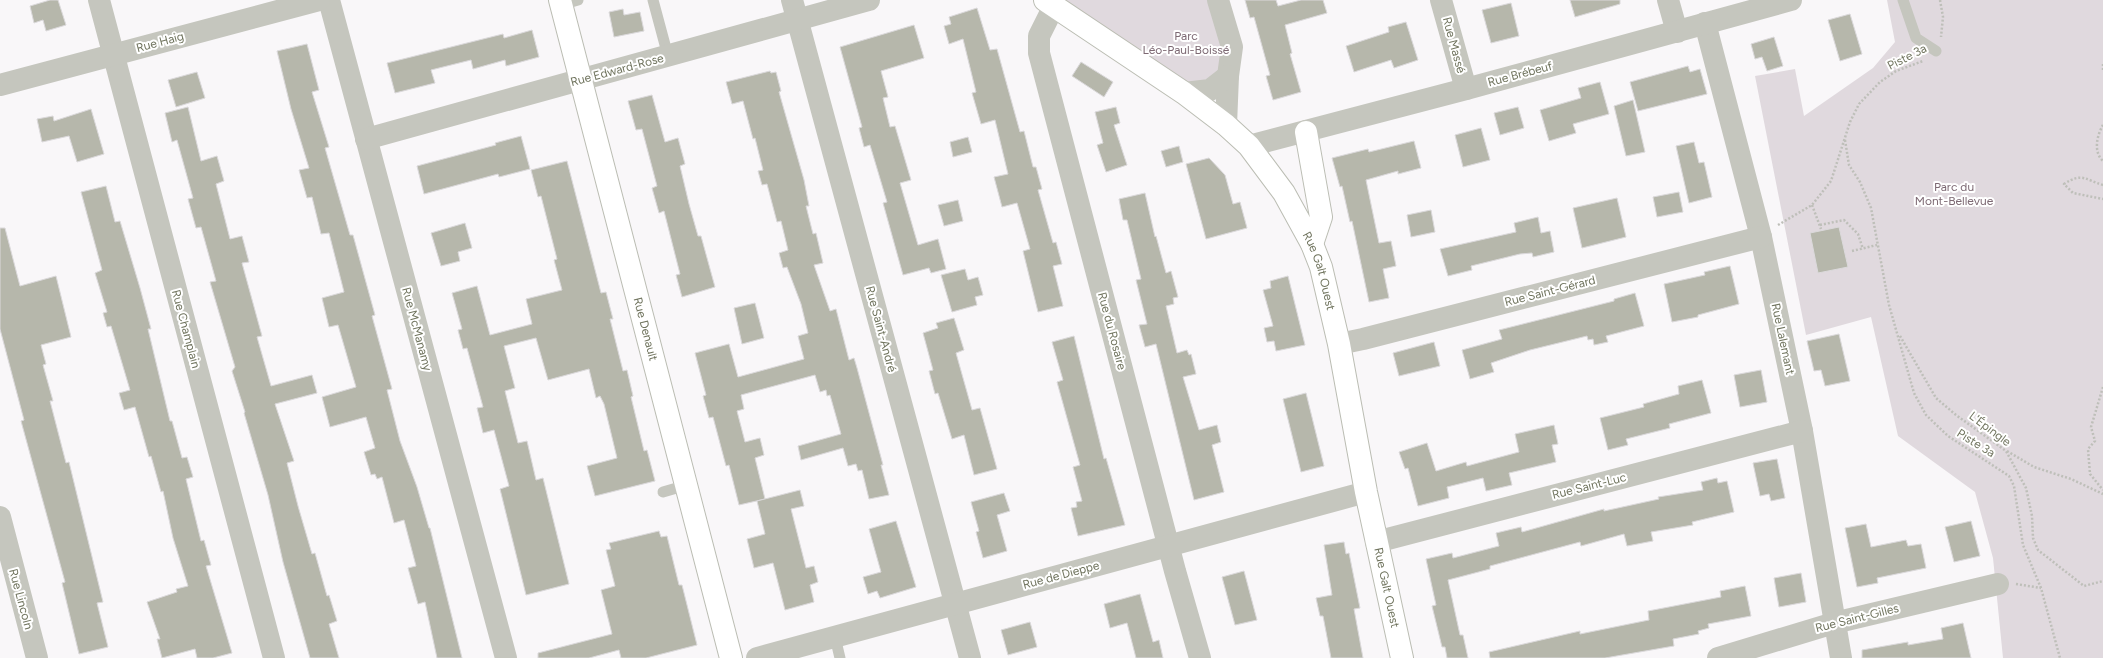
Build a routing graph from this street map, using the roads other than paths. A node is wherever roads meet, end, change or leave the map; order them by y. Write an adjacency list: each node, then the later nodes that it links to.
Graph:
1 (99, 0): 17 (street, Rue Champlain)
2 (319, 0): 17 (street, Rue Haig)
3 (328, 0): 26 (street, Rue McManamy)
4 (653, 0): 18 (lane)
5 (868, 0): 13 (street, Rue Edward-Rose)
6 (1218, 0): 19 (street)
7 (1441, 0): 22 (street, Rue Massé)
8 (1668, 0): 15 (street)
9 (1791, 0): 14 (street, Rue Brébeuf)
10 (1903, 0): 16 (lane)
11 (566, 2): 20 (main road, Rue Denault)
12 (1049, 3): 23 (main road, Rue Galt Ouest); 37 (street, Rue du Rosaire)
13 (795, 10): 18 (street, Rue Edward-Rose); 39 (street, Rue Saint-André)
14 (1705, 23): 15 (street, Rue Brébeuf); 28 (street, Rue Lalemant)
15 (1677, 32): 22 (street, Rue Brébeuf)
16 (1936, 52)
17 (113, 55): 21 (street, Rue Haig); 43 (street, Rue Champlain)
18 (668, 56): 20 (street, Rue Edward-Rose)
19 (1228, 76): 23 (street); 24 (street)
20 (582, 79): 26 (street, Rue Edward-Rose); 32 (main road, Rue Denault)
21 (0, 84)
22 (1466, 89): 25 (street, Rue Brébeuf)
23 (1184, 93): 24 (main road, Rue Galt Ouest)
24 (1226, 125): 27 (main road, Rue Galt Ouest)
25 (1306, 132): 27 (street, Rue Brébeuf); 29 (main road)
26 (366, 139): 44 (street, Rue McManamy)
27 (1249, 146): 29 (main road, Rue Galt Ouest)
28 (1761, 236): 30 (street, Rue Saint-Gérard); 31 (street, Rue Lalemant)
29 (1312, 244): 30 (main road, Rue Galt Ouest)
30 (1339, 344): 34 (main road, Rue Galt Ouest)
31 (1802, 431): 36 (street, Rue Saint-Luc); 40 (street, Rue Lalemant)
32 (687, 486): 33 (lane); 45 (main road, Rue Denault)
33 (663, 492)
34 (1366, 492): 36 (main road, Rue Galt Ouest); 37 (street, Rue de Dieppe)
35 (0, 517): 42 (street, Rue Lincoln)
36 (1376, 542): 50 (main road, Rue Galt Ouest)
37 (1169, 546): 39 (street, Rue de Dieppe); 49 (street, Rue du Rosaire)
38 (1998, 584): 40 (street, Rue Saint-Gilles)
39 (954, 604): 41 (street, Rue de Dieppe); 48 (street, Rue Saint-André)
40 (1834, 623): 51 (street, Rue Saint-Gilles); 52 (street, Rue Lalemant)
41 (835, 637): 46 (street, Rue de Dieppe); 47 (lane)
42 (36, 658)
43 (274, 658)
44 (506, 658)
45 (731, 658)
46 (757, 658)
47 (840, 658)
48 (970, 658)
49 (1200, 658)
50 (1402, 658)
51 (1718, 658)
52 (1841, 658)

